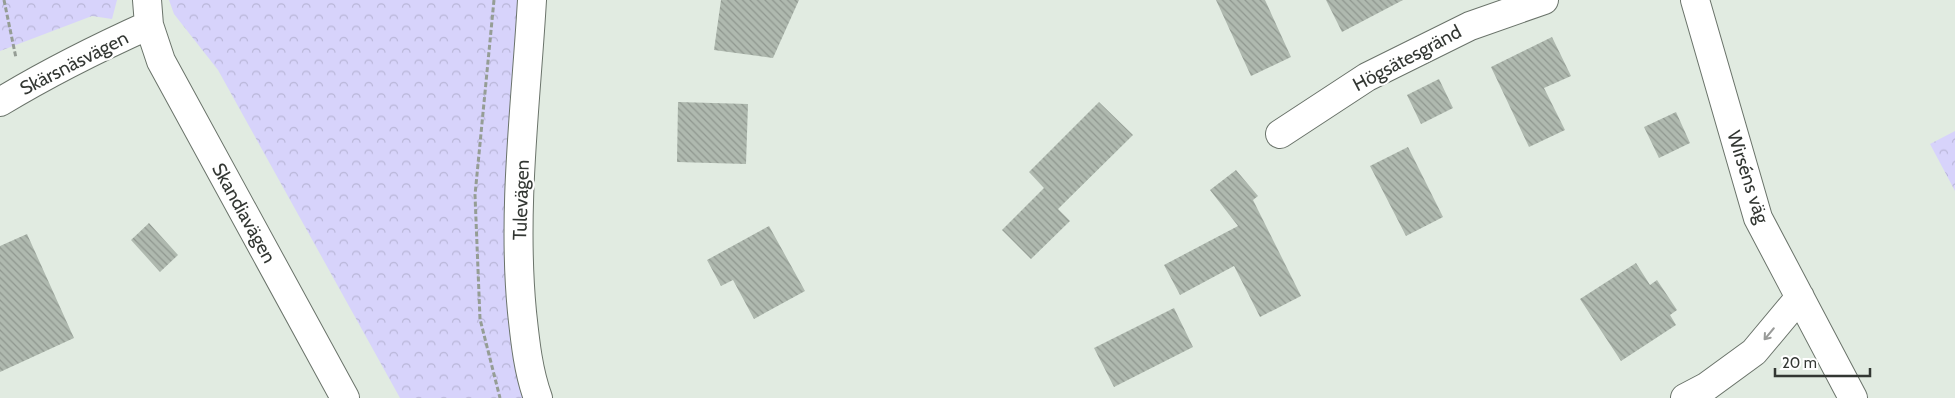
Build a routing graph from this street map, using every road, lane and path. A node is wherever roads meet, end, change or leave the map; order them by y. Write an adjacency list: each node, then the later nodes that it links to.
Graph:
1 (4, 0): 7 (path)
2 (494, 0): 12 (path)
3 (532, 0): 13 (street, Tulevägen)
4 (1544, 0): 9 (street, Högsätesgränd)
5 (1695, 0): 10 (street, Wirséns väg)
6 (148, 12): 7 (street, Skärsnäsvägen); 11 (street, Skandiavägen)
7 (23, 88): 8 (street, Skärsnäsvägen)
8 (0, 102)
9 (1280, 134)
10 (1800, 297): 14 (street, one-way to 14); 15 (street, Wirséns väg)
11 (345, 398)
12 (500, 398)
13 (538, 398)
14 (1685, 398)
15 (1853, 398)

